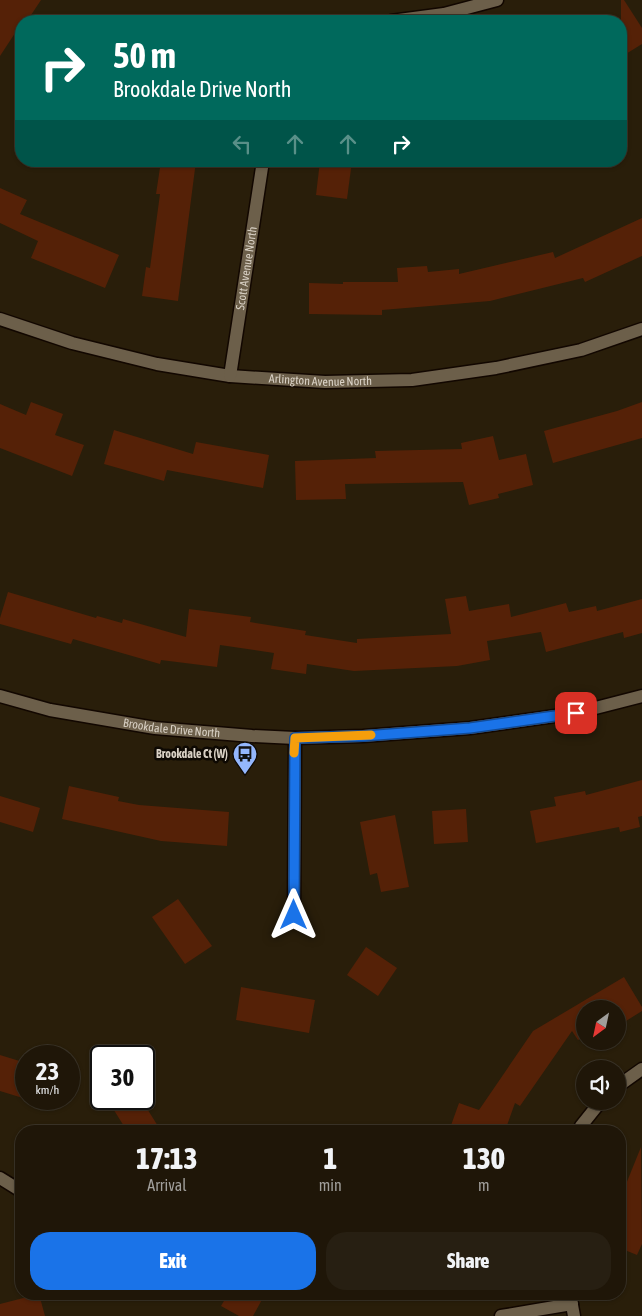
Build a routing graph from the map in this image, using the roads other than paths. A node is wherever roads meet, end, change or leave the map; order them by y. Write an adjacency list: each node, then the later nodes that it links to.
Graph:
1 (497, 0): 2 (street)
2 (436, 15)
3 (262, 167): 6 (street, Scott Avenue North)
4 (0, 319): 6 (street, Arlington Avenue North)
5 (642, 329): 6 (street, Arlington Avenue North)
6 (230, 376)
7 (0, 696): 9 (street, Brookdale Drive North)
8 (642, 696): 9 (street, Brookdale Drive North)
9 (295, 738): 10 (street)
10 (294, 915)
11 (642, 1069): 12 (street)
12 (626, 1080)
13 (594, 1110): 14 (street)
14 (582, 1125)
15 (0, 1178): 16 (street)
16 (15, 1188)
17 (572, 1305): 18 (street)
18 (501, 1316)

